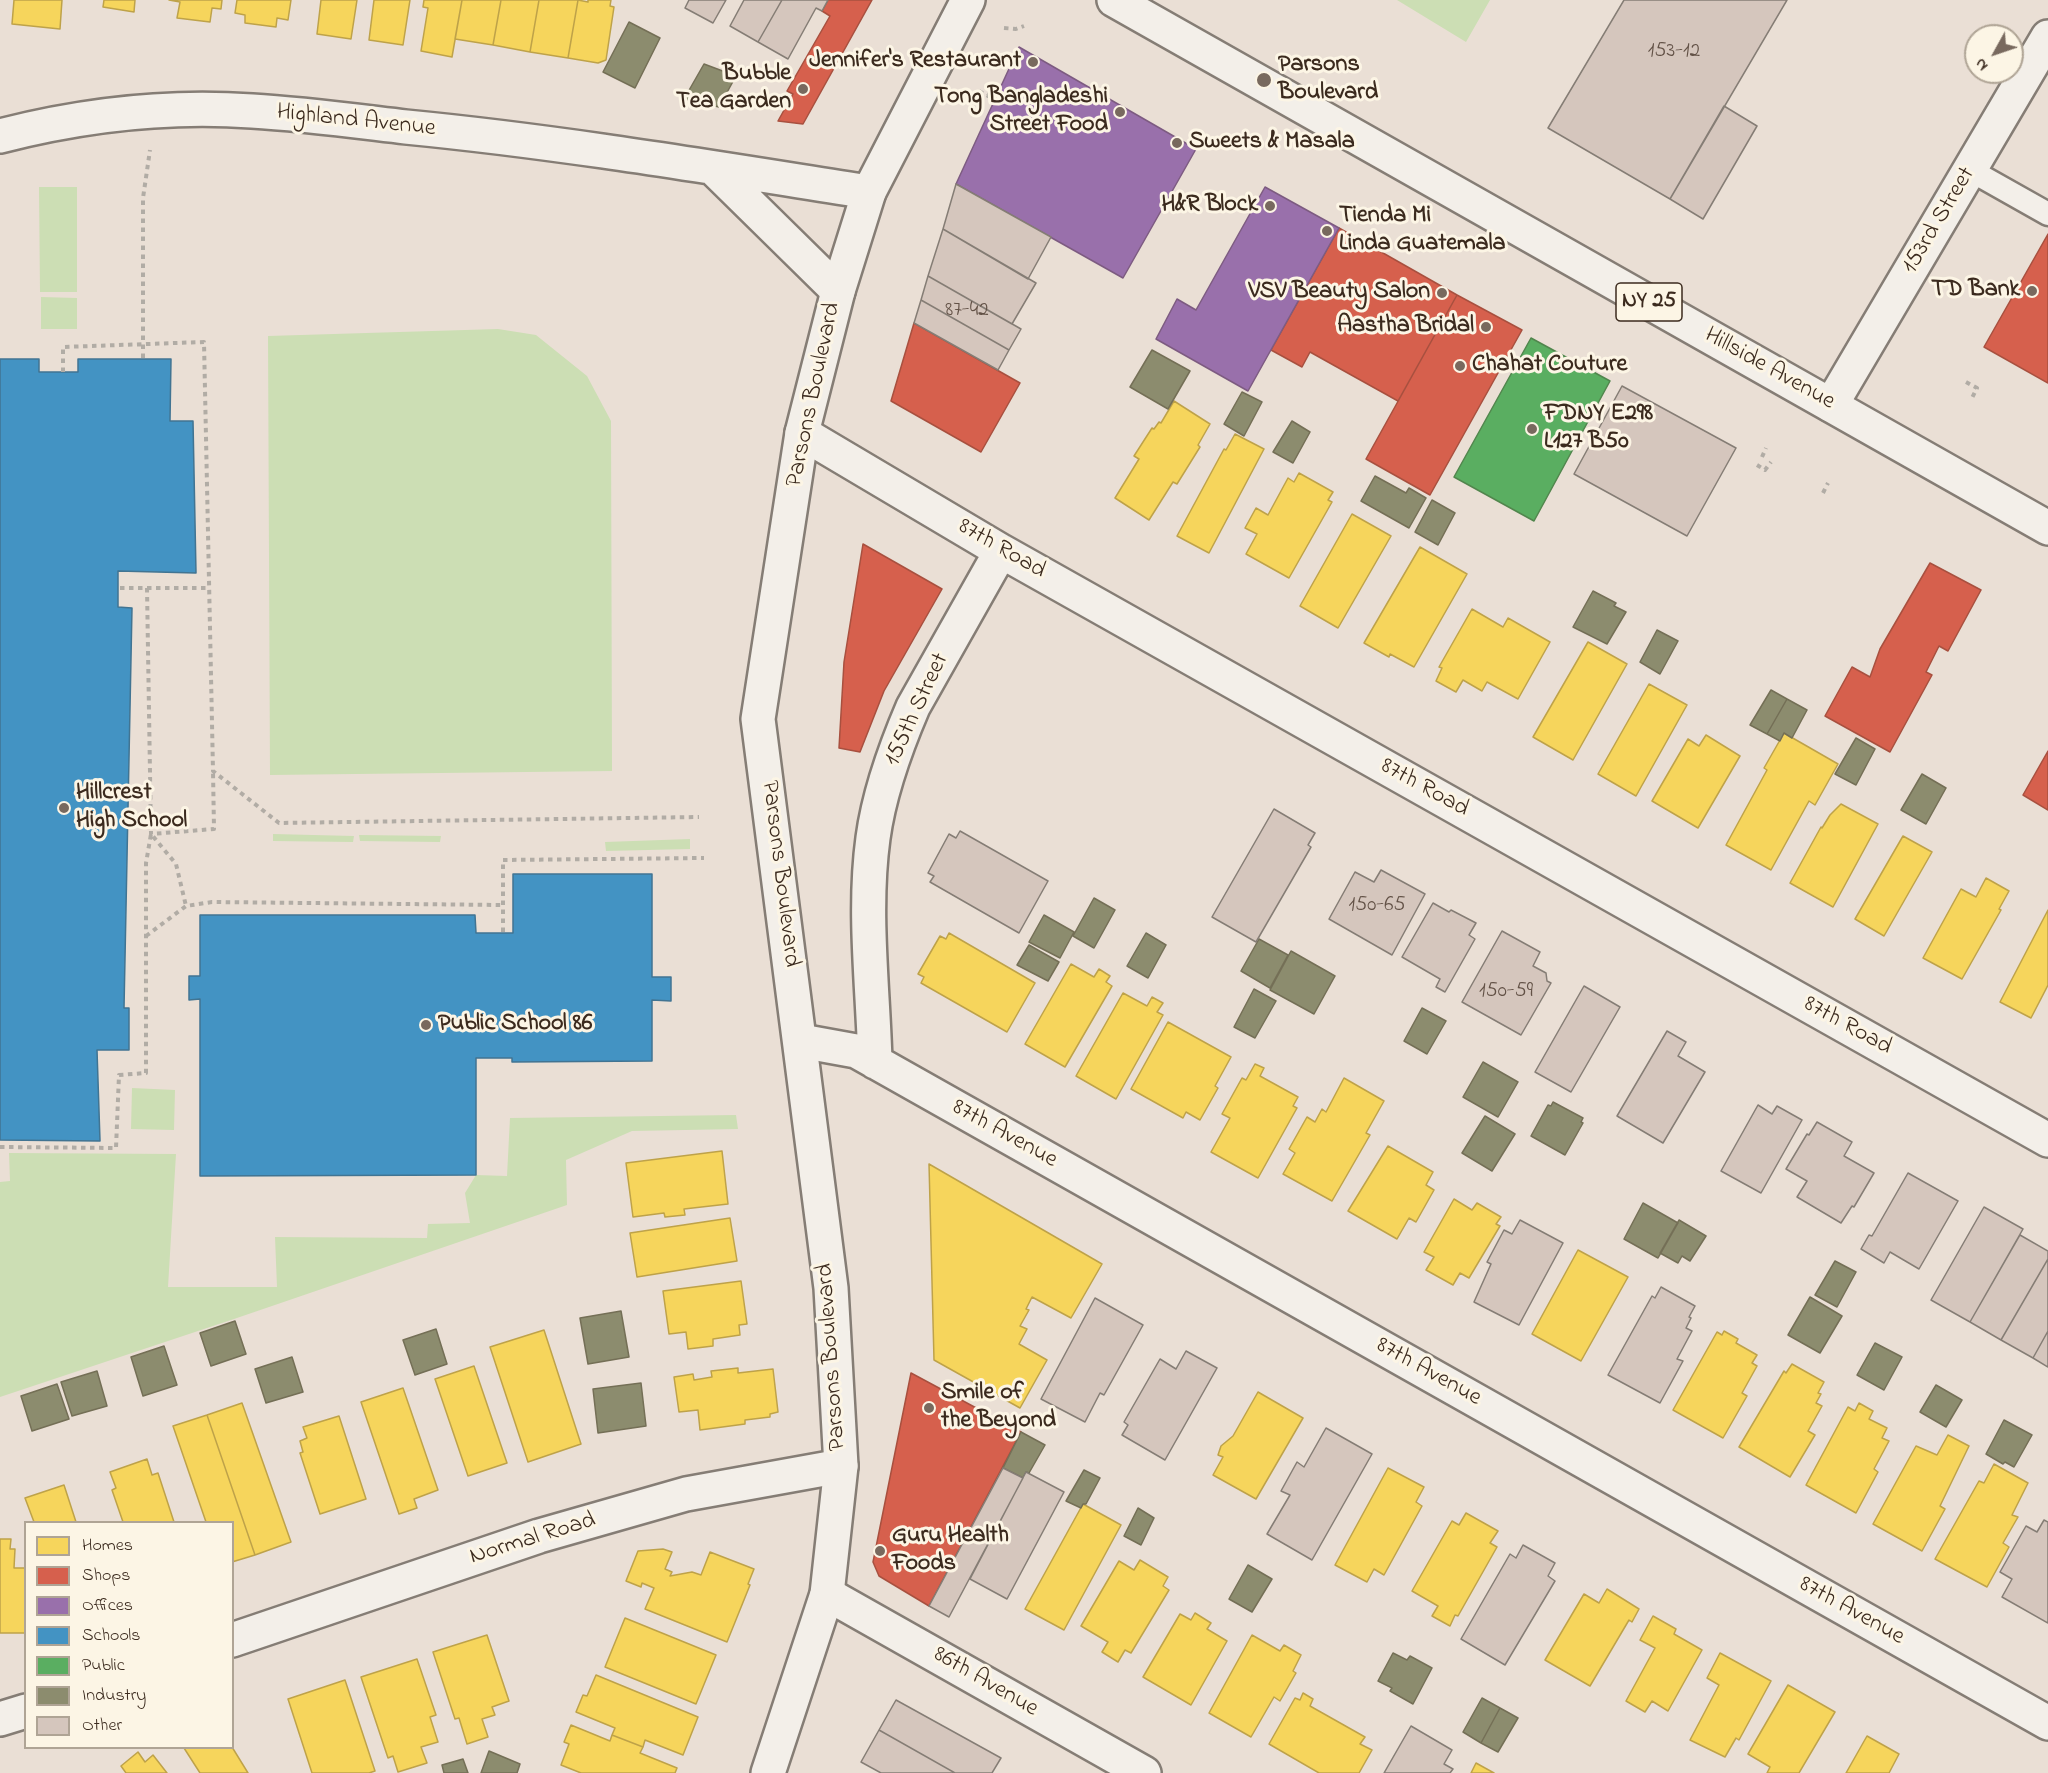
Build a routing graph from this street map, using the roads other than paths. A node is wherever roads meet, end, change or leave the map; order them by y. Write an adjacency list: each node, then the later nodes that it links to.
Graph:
1 (968, 0): 7 (street, Parsons Boulevard)
2 (1114, 0): 10 (street, Hillside Avenue / NY 25)
3 (2048, 37): 6 (street, 153rd Street)
4 (0, 136): 5 (street, Highland Avenue)
5 (713, 168): 7 (street, Highland Avenue); 9 (street)
6 (1970, 170): 8 (lane); 10 (street, 153rd Street)
7 (869, 192): 9 (street, Parsons Boulevard)
8 (2048, 214)
9 (838, 291): 11 (street, Parsons Boulevard)
10 (1831, 405): 12 (street, Hillside Avenue / NY 25)
11 (802, 433): 13 (street, 87th Road); 14 (street, Parsons Boulevard)
12 (2048, 528)
13 (1001, 551): 15 (street, 155th Street); 16 (street, 87th Road)
14 (801, 1041): 15 (street, 87th Avenue); 17 (street, Parsons Boulevard)
15 (875, 1062): 20 (street, 87th Avenue)
16 (2048, 1140)
17 (841, 1466): 18 (street, Parsons Boulevard); 19 (street, Normal Road)
18 (827, 1594): 21 (street, Parsons Boulevard); 22 (street, 86th Avenue)
19 (234, 1639)
20 (2048, 1723)
21 (768, 1773)
22 (1144, 1773)

